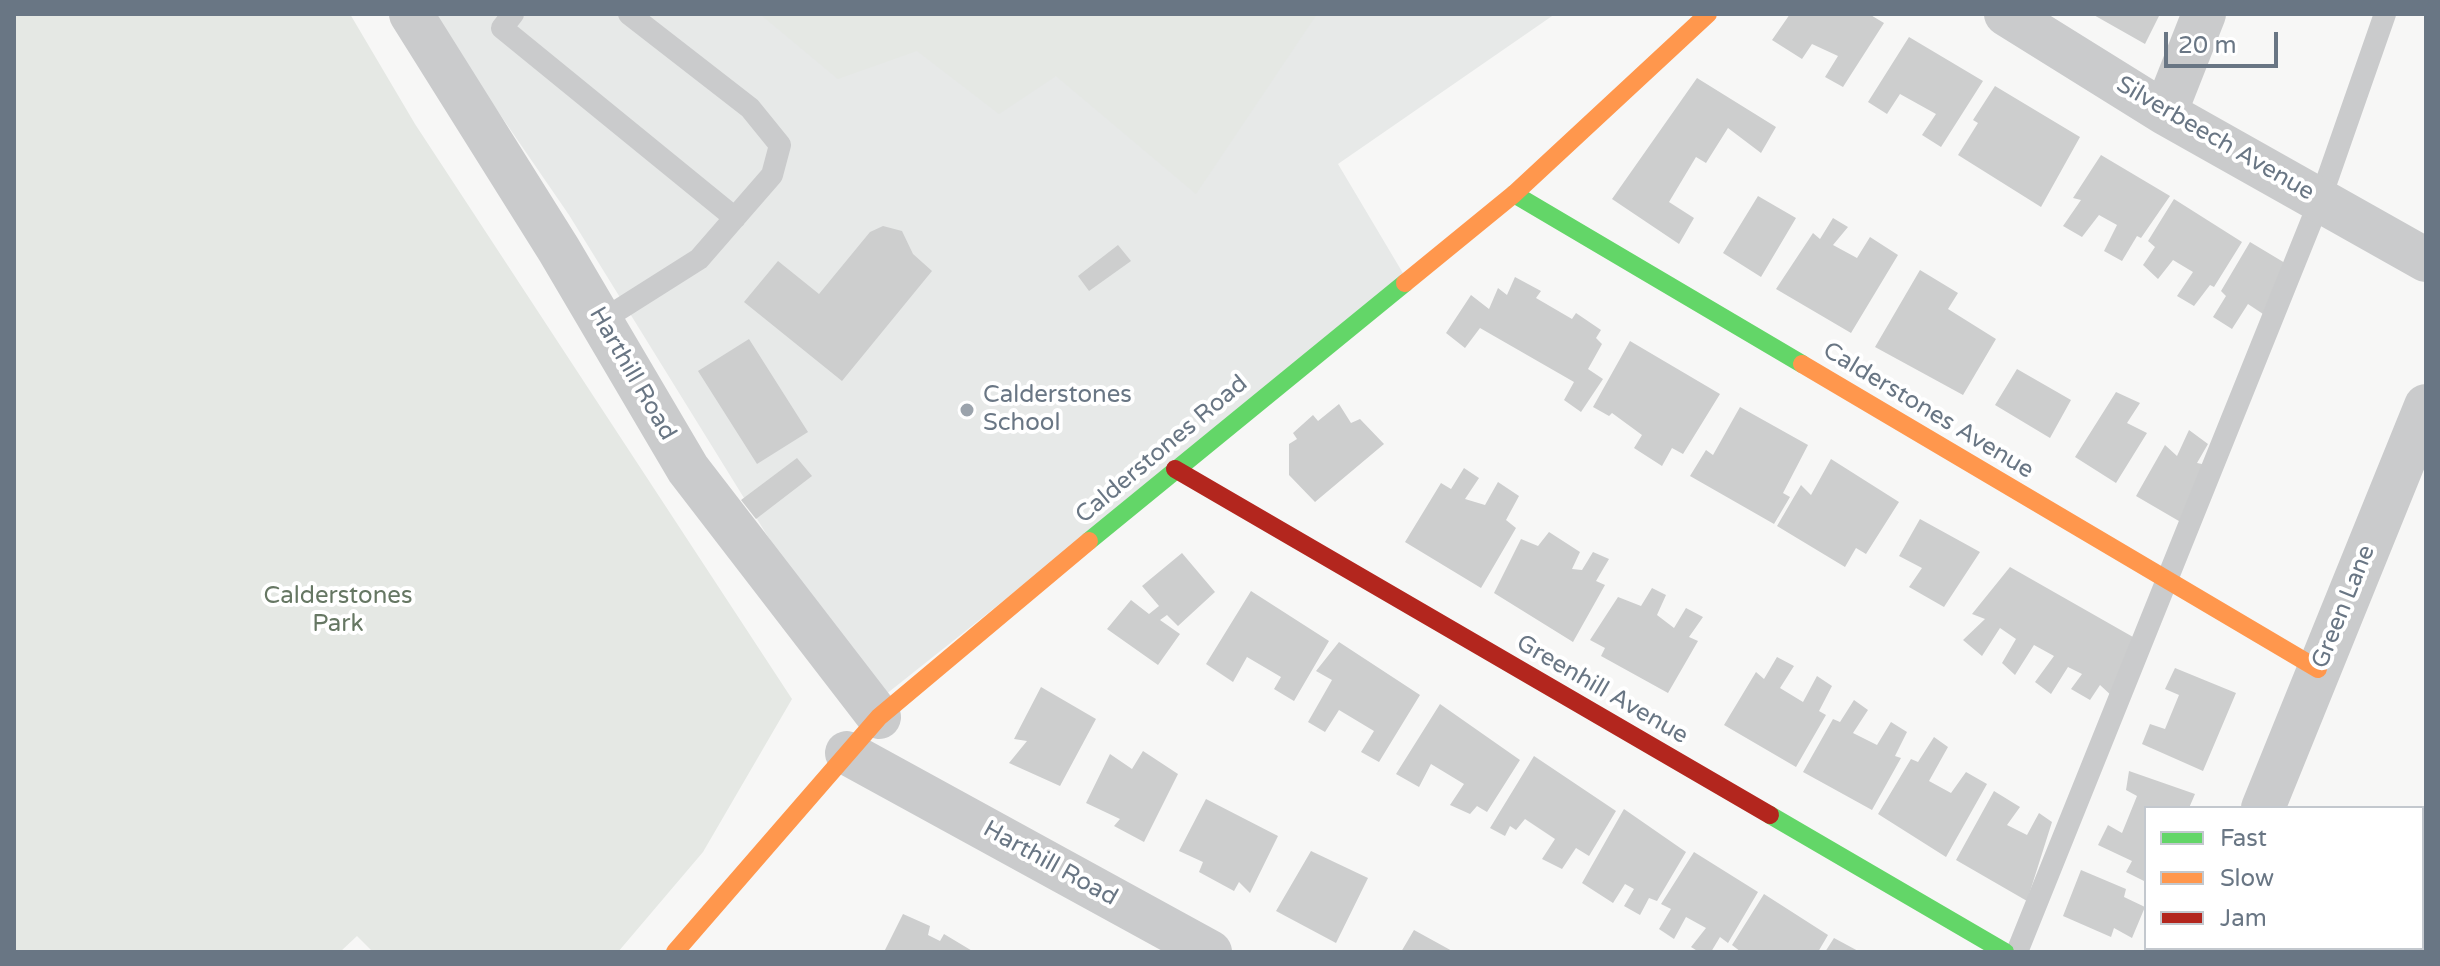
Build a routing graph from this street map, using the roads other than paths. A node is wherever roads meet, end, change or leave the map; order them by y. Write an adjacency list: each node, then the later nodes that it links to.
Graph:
1 (411, 14): 13 (street, Harthill Road)
2 (513, 14): 11 (lane)
3 (629, 14): 11 (lane)
4 (1708, 14): 9 (street, Calderstones Road)
5 (2006, 14): 8 (street, Silverbeech Avenue)
6 (2204, 14): 8 (street)
7 (2385, 14): 10 (lane)
8 (2165, 113): 10 (street, Silverbeech Avenue)
9 (1514, 194): 15 (street, Calderstones Road); 16 (street, Calderstones Avenue)
10 (2320, 200): 12 (street, Silverbeech Avenue); 16 (lane)
11 (735, 218): 13 (lane)
12 (2426, 260)
13 (601, 321): 18 (street, Harthill Road)
14 (2426, 406): 17 (street, Green Lane)
15 (1175, 469): 18 (street, Calderstones Road); 23 (street, Greenhill Avenue)
16 (2167, 581): 17 (street, Calderstones Avenue); 24 (lane)
17 (2318, 669): 20 (street, Green Lane)
18 (879, 717): 19 (street, Calderstones Road)
19 (847, 753): 21 (street, Calderstones Road); 22 (street, Harthill Road)
20 (2264, 806)
21 (675, 952)
22 (1210, 952)
23 (2005, 952)
24 (2017, 952)

